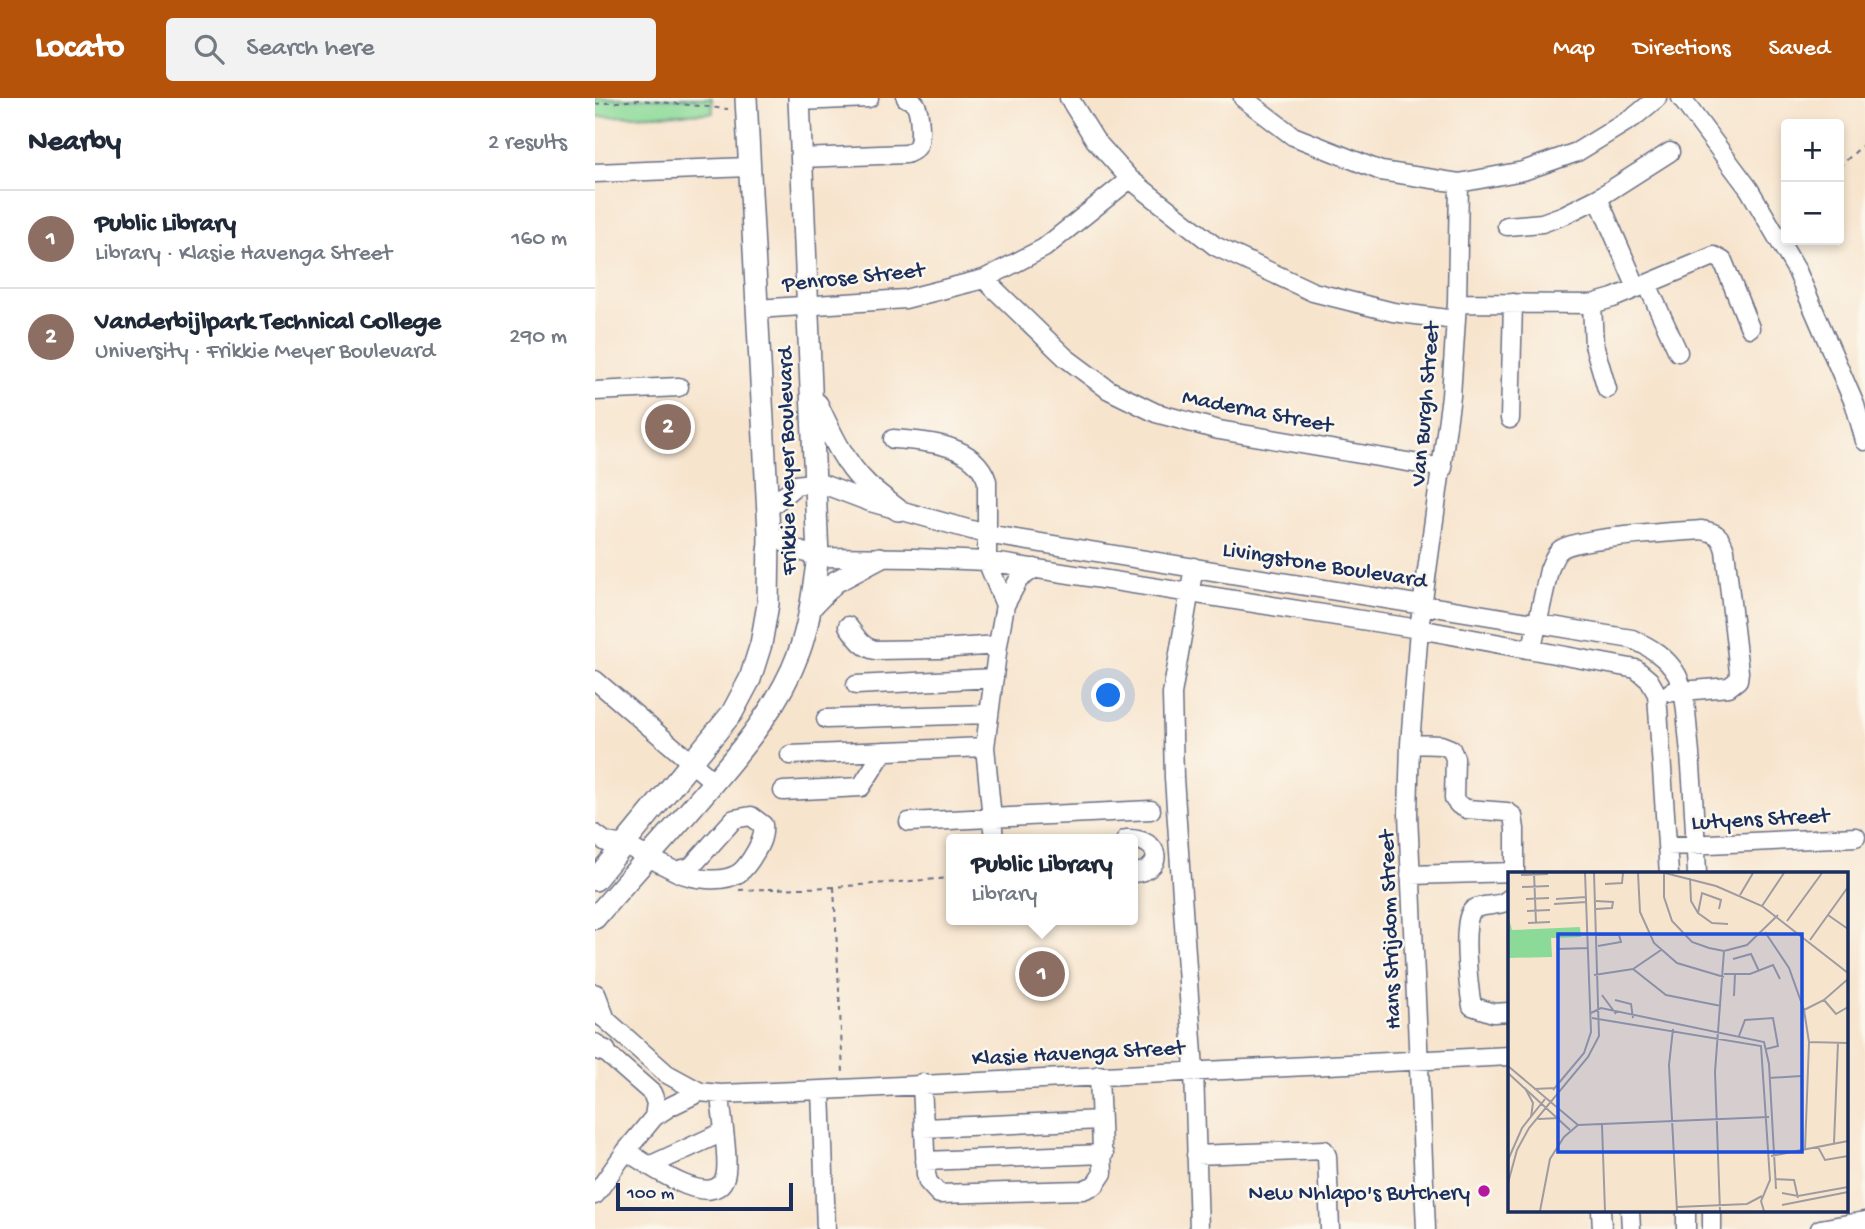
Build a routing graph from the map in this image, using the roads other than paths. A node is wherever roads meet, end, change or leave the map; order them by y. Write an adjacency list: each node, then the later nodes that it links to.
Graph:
1 (869, 98): 7 (street)
2 (907, 98): 10 (street)
3 (1069, 98): 13 (street)
4 (1243, 98): 14 (street)
5 (1657, 98): 14 (street)
6 (1681, 98): 30 (street)
7 (799, 99): 10 (main road, Frikkie Meyer Boulevard)
8 (746, 105): 11 (main road, Frikkie Meyer Boulevard)
9 (1670, 152): 15 (street)
10 (801, 158): 21 (main road, Frikkie Meyer Boulevard)
11 (749, 167): 12 (street); 22 (main road, Frikkie Meyer Boulevard)
12 (595, 173)
13 (1130, 179): 17 (street, Penrose Street); 23 (street)
14 (1459, 183): 23 (street, Van Burgh Street)
15 (1598, 198): 16 (street); 18 (street)
16 (1507, 226)
17 (984, 279): 21 (street, Penrose Street); 34 (street, Maderna Street)
18 (1642, 286): 20 (street); 24 (street); 25 (street)
19 (1513, 303): 20 (street); 23 (street); 31 (street)
20 (1592, 304): 27 (street)
21 (808, 305): 22 (street, Penrose Street); 29 (main road, Frikkie Meyer Boulevard)
22 (757, 309): 36 (main road, Frikkie Meyer Boulevard)
23 (1456, 311): 34 (street, Van Burgh Street)
24 (1750, 328)
25 (1678, 352)
26 (679, 387): 28 (street)
27 (1607, 389)
28 (595, 391)
29 (813, 396): 35 (main road, Frikkie Meyer Boulevard); 37 (main road)
30 (1860, 403): 33 (street)
31 (1510, 419)
32 (893, 439): 39 (street)
33 (1865, 441)
34 (1443, 468): 46 (street, Van Burgh Street)
35 (817, 482): 36 (street); 37 (street, Livingstone Boulevard); 40 (main road, Frikkie Meyer Boulevard)
36 (768, 509): 38 (main road, Frikkie Meyer Boulevard)
37 (898, 510): 39 (street, Livingstone Boulevard)
38 (769, 533): 40 (street); 65 (main road, Frikkie Meyer Boulevard)
39 (986, 534): 42 (street); 43 (street, Livingstone Boulevard)
40 (818, 557): 41 (street); 48 (main road, Frikkie Meyer Boulevard)
41 (880, 558): 42 (street); 48 (main road)
42 (987, 561): 44 (street); 47 (street)
43 (1194, 567): 45 (street); 46 (street, Livingstone Boulevard)
44 (1035, 568): 45 (street); 47 (street)
45 (1190, 593): 51 (street); 95 (street)
46 (1422, 604): 49 (street, Livingstone Boulevard); 51 (street, Van Burgh Street)
47 (1005, 605): 52 (street)
48 (810, 608): 66 (main road, Frikkie Meyer Boulevard)
49 (1537, 622): 53 (street); 57 (street, Livingstone Boulevard); 57 (street)
50 (848, 625): 52 (street)
51 (1419, 629): 53 (street); 61 (street, Hans Strijdom Street)
52 (998, 645): 54 (street)
53 (1532, 648): 58 (street)
54 (994, 678): 56 (street); 59 (street)
55 (595, 680): 65 (street)
56 (856, 685)
57 (1683, 691): 58 (street); 77 (street, Livingstone Boulevard)
58 (1657, 694): 76 (street)
59 (989, 714): 60 (street); 62 (street)
60 (827, 719)
61 (1410, 744): 81 (street); 85 (street, Hans Strijdom Street)
62 (985, 747): 63 (street); 69 (street)
63 (884, 751): 64 (street); 67 (street)
64 (790, 755)
65 (693, 762): 66 (street); 75 (main road, Frikkie Meyer Boulevard)
66 (714, 782): 78 (main road, Frikkie Meyer Boulevard)
67 (783, 791)
68 (1151, 810): 69 (street)
69 (992, 817): 70 (street); 72 (street)
70 (909, 822)
71 (595, 834): 75 (street)
72 (994, 834)
73 (1856, 837): 77 (street, Lutyens Street)
74 (1138, 840): 80 (street)
75 (625, 845): 78 (street); 86 (main road, Frikkie Meyer Boulevard)
76 (1667, 846): 77 (street, Lutyens Street); 82 (street)
77 (1696, 846): 83 (street, Livingstone Boulevard)
78 (648, 859): 79 (street); 88 (main road, Frikkie Meyer Boulevard)
79 (675, 871): 79 (street)
80 (1138, 872)
81 (1515, 872)
82 (1669, 872)
83 (1697, 872)
84 (1508, 873): 85 (street)
85 (1411, 875): 94 (street, Hans Strijdom Street)
86 (595, 880)
87 (1508, 900): 90 (street)
88 (596, 917)
89 (595, 995): 91 (main road)
90 (1508, 1012)
91 (599, 1013): 99 (street)
92 (598, 1047): 101 (street)
93 (1508, 1056): 94 (street, Klasie Havenga Street)
94 (1418, 1060): 95 (street, Klasie Havenga Street); 115 (street, Hans Strijdom Street)
95 (1194, 1070): 96 (street, Klasie Havenga Street); 107 (street)
96 (1099, 1075): 97 (street, Klasie Havenga Street); 102 (street)
97 (922, 1083): 98 (street, Klasie Havenga Street); 103 (street)
98 (821, 1090): 100 (street, Klasie Havenga Street); 112 (street)
99 (700, 1092): 100 (street, Klasie Havenga Street); 101 (street)
100 (720, 1094): 104 (street)
101 (654, 1117): 105 (street)
102 (1101, 1120): 103 (street); 106 (street)
103 (924, 1128): 108 (street)
104 (723, 1132): 109 (street); 109 (street)
105 (626, 1151): 109 (street); 110 (street)
106 (1104, 1154): 108 (street); 108 (street)
107 (1196, 1155): 113 (street); 114 (street)
108 (925, 1161)
109 (649, 1166)
110 (595, 1195)
111 (1865, 1221): 116 (street)
112 (827, 1229)
113 (1199, 1229)
114 (1330, 1229)
115 (1426, 1229)
116 (1820, 1229)

